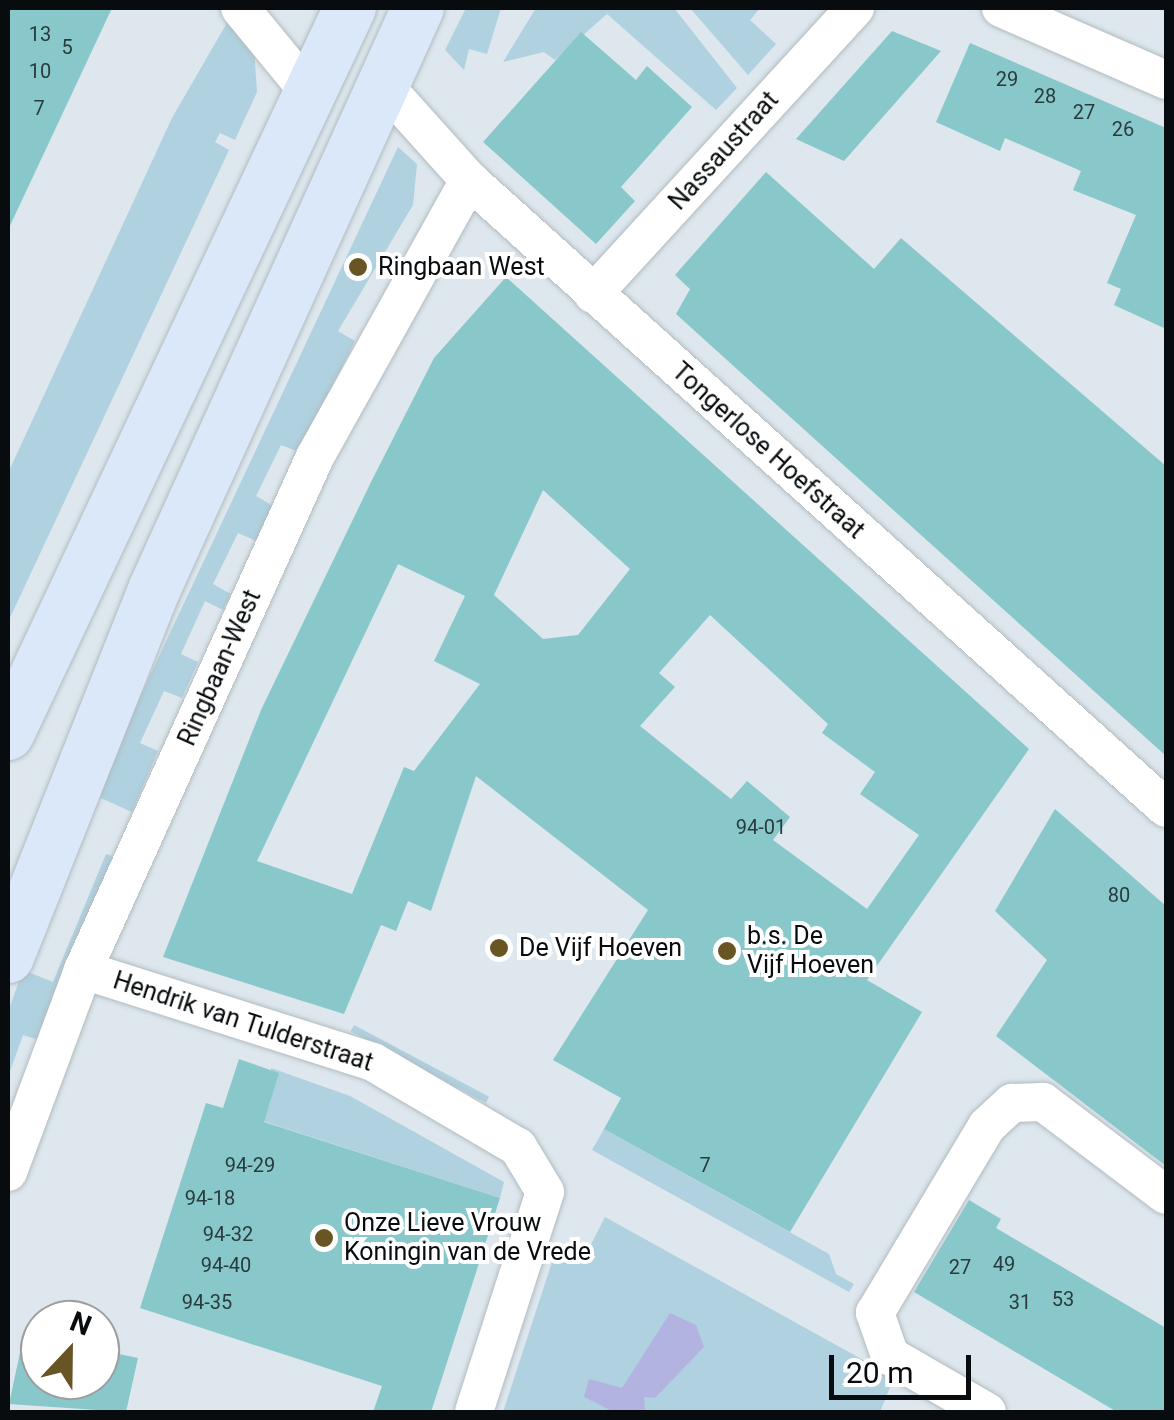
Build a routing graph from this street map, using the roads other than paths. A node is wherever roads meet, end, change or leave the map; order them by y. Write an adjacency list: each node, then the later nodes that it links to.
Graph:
1 (240, 8): 8 (street)
2 (350, 8): 8 (main road)
3 (418, 8): 7 (main road)
4 (855, 8): 10 (street, Nassaustraat)
5 (1001, 8): 6 (street)
6 (1166, 80)
7 (381, 82): 9 (street, Tongerlose Hoefstraat); 13 (main road)
8 (309, 92): 11 (main road)
9 (469, 180): 10 (street, Tongerlose Hoefstraat); 14 (street, Ringbaan-West)
10 (593, 294): 12 (street, Tongerlose Hoefstraat)
11 (8, 734)
12 (1166, 808)
13 (8, 957)
14 (83, 970): 15 (street, Ringbaan-West); 17 (street, Hendrik van Tulderstraat)
15 (8, 1172)
16 (1166, 1196): 18 (street)
17 (474, 1412)
18 (987, 1412)

